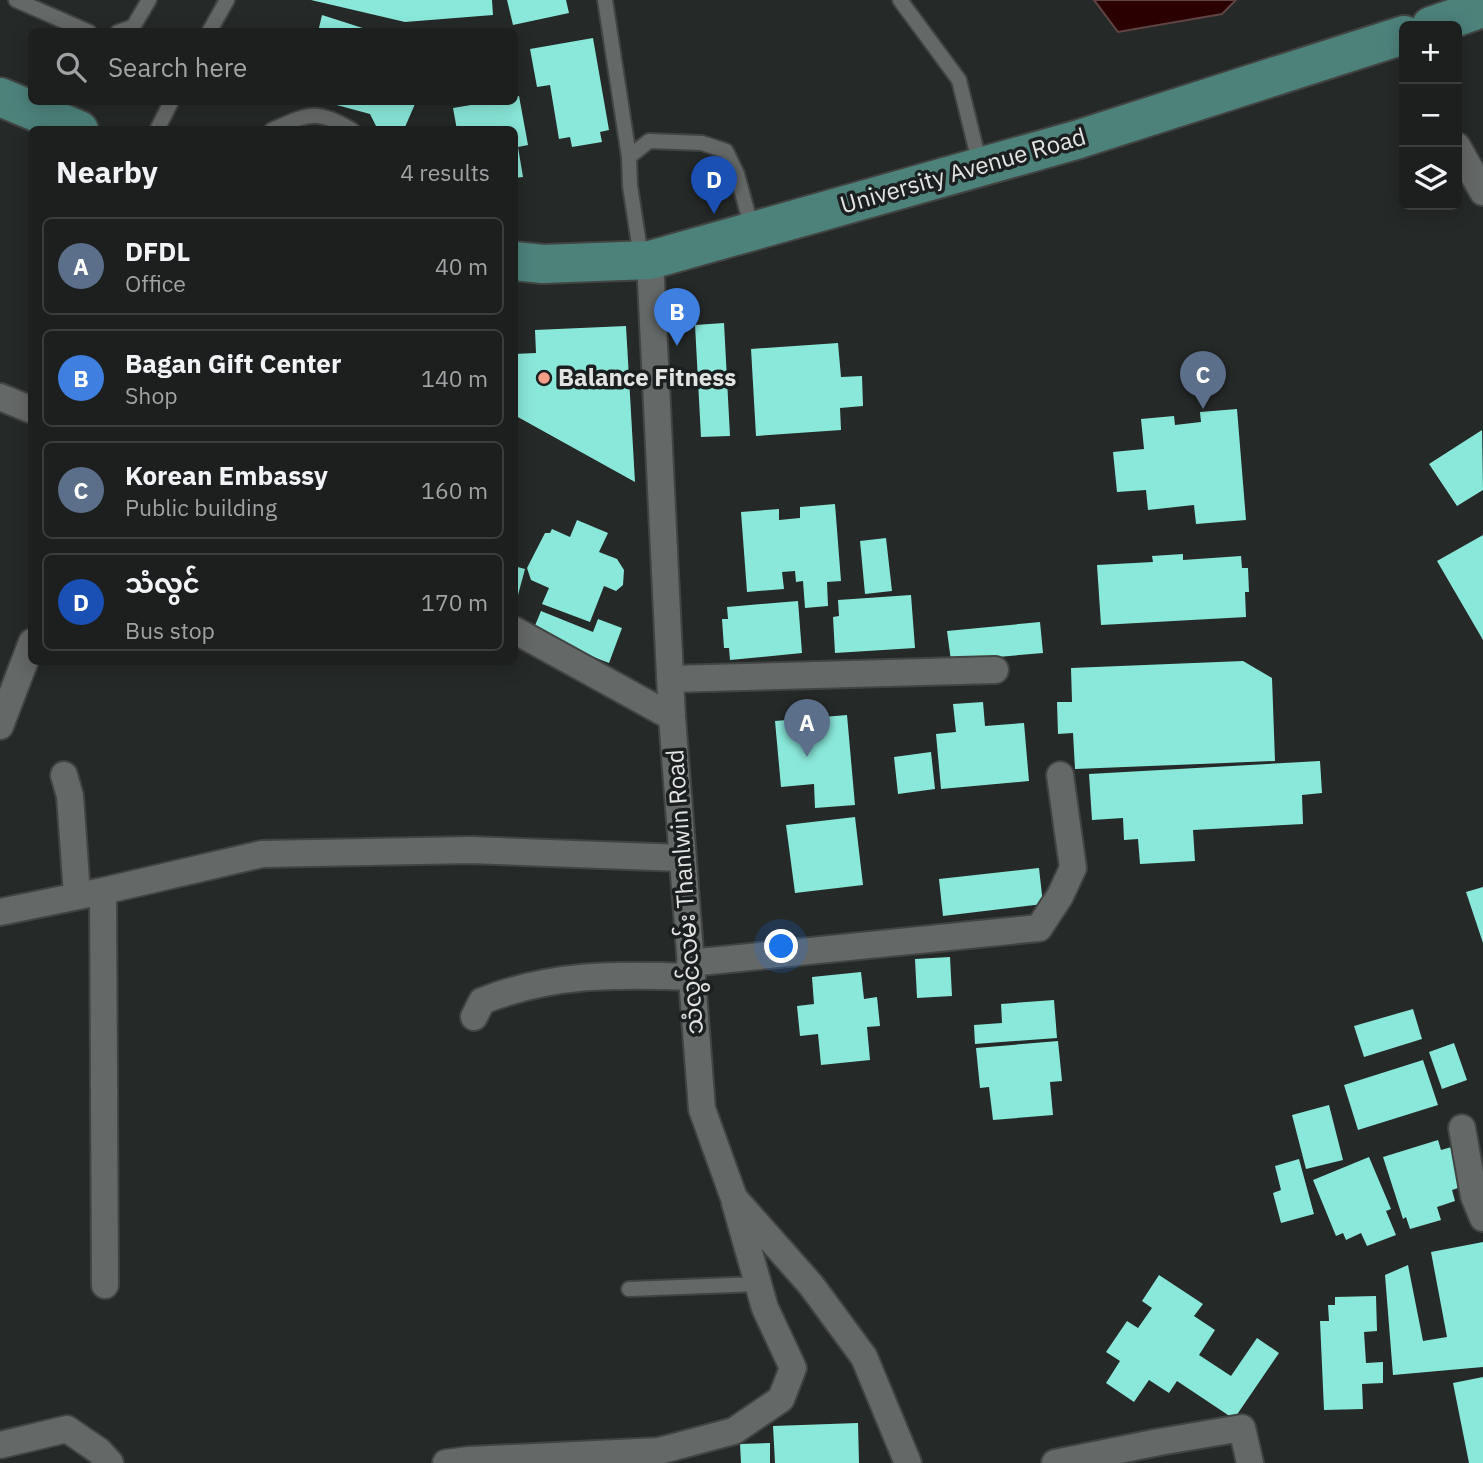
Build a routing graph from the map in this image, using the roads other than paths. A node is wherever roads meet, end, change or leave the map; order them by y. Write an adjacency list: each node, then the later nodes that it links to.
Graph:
1 (16, 0): 8 (lane)
2 (149, 0): 9 (lane)
3 (227, 0): 10 (lane)
4 (605, 0): 19 (lane)
5 (900, 0): 20 (lane)
6 (1483, 8): 7 (main road)
7 (1445, 21)
8 (80, 28)
9 (130, 28)
10 (211, 28)
11 (1399, 44): 20 (main road, University Avenue Road)
12 (0, 97): 14 (main road)
13 (170, 105): 15 (lane)
14 (69, 126)
15 (159, 126)
16 (281, 126): 17 (lane)
17 (345, 126)
18 (1458, 147): 21 (street)
19 (629, 157): 22 (lane); 23 (lane)
20 (980, 167): 22 (main road, University Avenue Road)
21 (1483, 192)
22 (752, 231): 23 (main road, University Avenue Road)
23 (646, 260): 24 (main road, University Avenue Road); 30 (street, သံလွင်လမ်း Thanlwin Road)
24 (518, 261)
25 (0, 397): 26 (street)
26 (28, 408)
27 (518, 632): 31 (street)
28 (28, 652): 32 (street)
29 (995, 670): 30 (street)
30 (670, 679): 31 (street, သံလွင်လမ်း Thanlwin Road)
31 (672, 718): 35 (street, သံလွင်လမ်း Thanlwin Road)
32 (0, 726)
33 (64, 775): 36 (street)
34 (1060, 775): 38 (street)
35 (682, 858): 36 (street); 38 (street, သံလွင်လမ်း Thanlwin Road)
36 (90, 893): 37 (street); 44 (street)
37 (1, 911)
38 (691, 970): 39 (street); 41 (street, သံလွင်လမ်း Thanlwin Road)
39 (474, 1017)
40 (1462, 1128): 42 (street)
41 (734, 1198): 43 (street); 49 (street, သံလွင်လမ်း Thanlwin Road)
42 (1483, 1218)
43 (758, 1284): 45 (lane); 48 (street)
44 (105, 1285)
45 (629, 1289)
46 (0, 1445): 47 (street)
47 (110, 1463)
48 (446, 1463)
49 (908, 1463)
50 (1055, 1463): 51 (street)
51 (1250, 1463)

